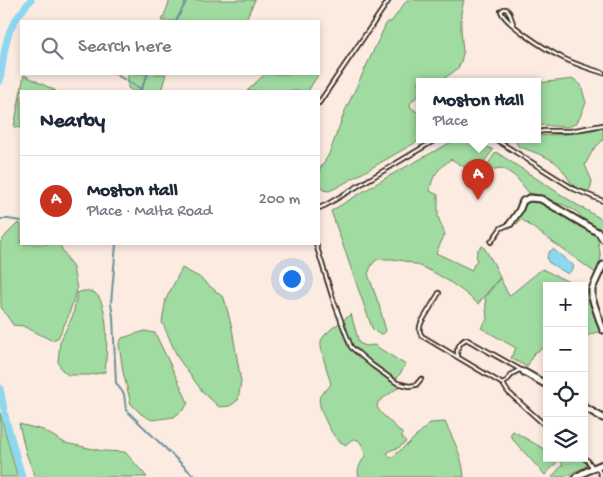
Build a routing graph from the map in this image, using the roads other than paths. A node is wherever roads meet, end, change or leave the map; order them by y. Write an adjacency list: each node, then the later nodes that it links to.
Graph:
1 (389, 0): 4 (lane)
2 (514, 26): 2 (lane); 3 (lane)
3 (603, 73)
4 (320, 102)
5 (603, 125): 6 (lane)
6 (541, 131)
7 (430, 143): 10 (lane)
8 (502, 143): 9 (lane)
9 (603, 201)
10 (320, 208)
11 (510, 224): 12 (street); 13 (lane)
12 (603, 240)
13 (491, 242)
14 (316, 245): 20 (lane)
15 (603, 265): 17 (street)
16 (439, 293): 18 (lane)
17 (603, 330)
18 (459, 358): 19 (lane); 22 (lane)
19 (524, 372): 21 (street); 22 (lane)
20 (421, 379)
21 (543, 383)
22 (503, 384): 25 (lane)
23 (588, 409): 24 (street)
24 (603, 418)
25 (543, 423)
26 (588, 461): 28 (lane)
27 (603, 464): 28 (street)
28 (595, 468): 29 (street); 30 (lane)
29 (576, 477)
30 (602, 477)

